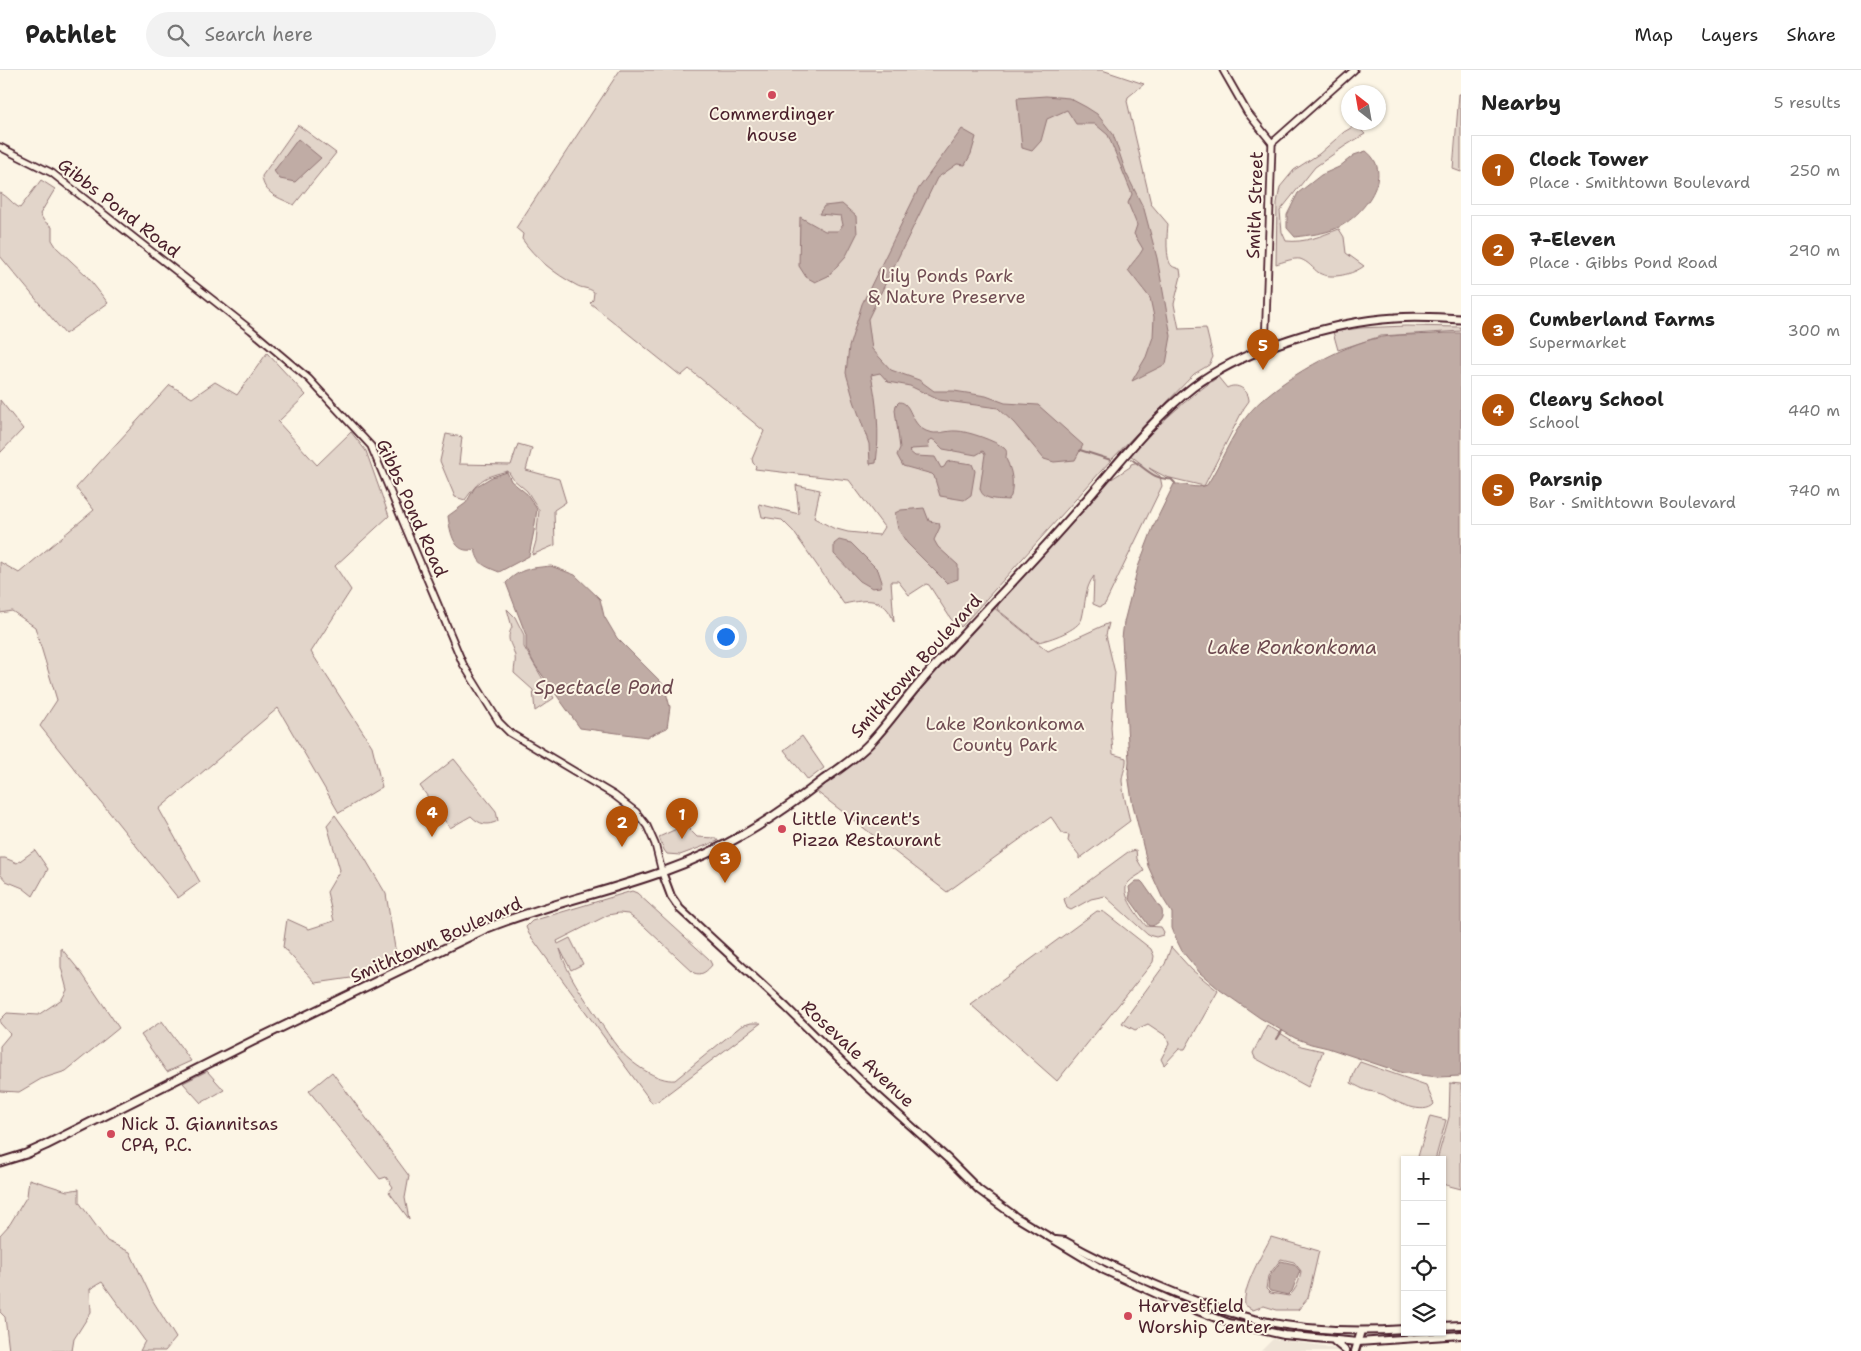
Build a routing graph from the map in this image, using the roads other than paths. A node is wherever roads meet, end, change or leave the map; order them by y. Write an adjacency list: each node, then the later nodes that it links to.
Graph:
1 (1223, 70): 3 (street)
2 (1354, 70): 3 (street, Smith Street)
3 (1272, 142): 6 (street, Smith Street)
4 (0, 148): 7 (street, Gibbs Pond Road)
5 (1461, 319): 6 (main road, Smithtown Boulevard)
6 (1265, 348): 7 (main road, Smithtown Boulevard)
7 (662, 872): 8 (main road, Smithtown Boulevard); 9 (main road, Rosevale Avenue)
8 (0, 1162)
9 (1052, 1240): 13 (main road, Rosevale Avenue); 15 (main road, Rosevale Avenue)
10 (1461, 1325): 11 (main road)
11 (1446, 1326)
12 (1401, 1329): 13 (main road, Rosevale Avenue)
13 (1361, 1331): 16 (main road)
14 (1461, 1335): 16 (main road, Rosevale Avenue)
15 (1334, 1341): 16 (main road, Rosevale Avenue); 17 (main road)
16 (1358, 1342): 18 (main road)
17 (1346, 1351)
18 (1355, 1351)

